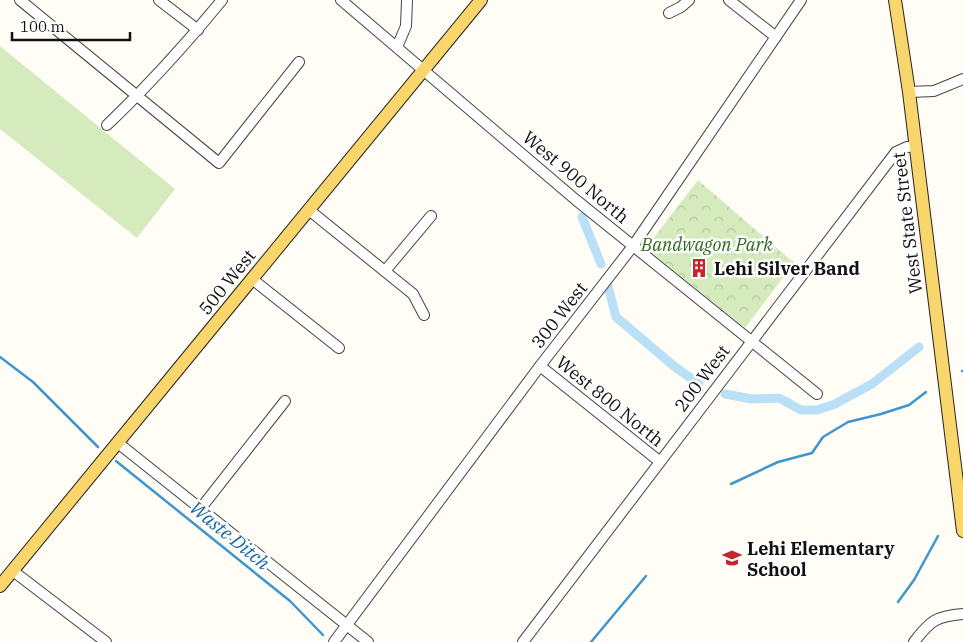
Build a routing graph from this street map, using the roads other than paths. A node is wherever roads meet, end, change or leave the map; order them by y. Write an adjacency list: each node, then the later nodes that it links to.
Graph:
1 (159, 0): 12 (street)
2 (222, 0): 12 (street)
3 (341, 0): 14 (street, West 900 North)
4 (407, 0): 14 (street)
5 (481, 0): 16 (main road, 500 West)
6 (689, 0): 11 (street)
7 (729, 0): 13 (street)
8 (801, 0): 13 (street, 300 West)
9 (895, 0): 18 (main road, West State Street)
10 (23, 1): 19 (street)
11 (669, 13)
12 (198, 30): 19 (street)
13 (776, 37): 24 (street, 300 West)
14 (398, 47): 16 (street, West 900 North)
15 (299, 62): 19 (street)
16 (424, 69): 22 (main road, 500 West); 24 (street, West 900 North)
17 (963, 79): 18 (street)
18 (910, 92): 21 (main road, West State Street)
19 (138, 95): 20 (street)
20 (107, 125)
21 (916, 146): 28 (street, 200 West); 36 (main road, West State Street)
22 (309, 210): 25 (street); 26 (main road, 500 West)
23 (431, 216): 25 (street)
24 (633, 246): 28 (street, West 900 North); 30 (street, 300 West)
25 (385, 270): 27 (street)
26 (252, 279): 29 (street); 33 (main road, 500 West)
27 (424, 315)
28 (751, 341): 31 (street, West 900 North); 34 (street, 200 West)
29 (339, 348)
30 (540, 366): 34 (street, West 800 North); 40 (street, 300 West)
31 (817, 394)
32 (284, 402): 35 (street)
33 (118, 442): 35 (street); 37 (main road, 500 West)
34 (659, 461): 44 (street, 200 West)
35 (201, 508): 40 (street)
36 (963, 531)
37 (13, 571): 38 (main road, 500 West); 41 (street)
38 (0, 586)
39 (963, 614): 45 (street)
40 (346, 625): 42 (street, 300 West); 43 (street)
41 (106, 642)
42 (334, 642)
43 (368, 642)
44 (523, 642)
45 (914, 642)

